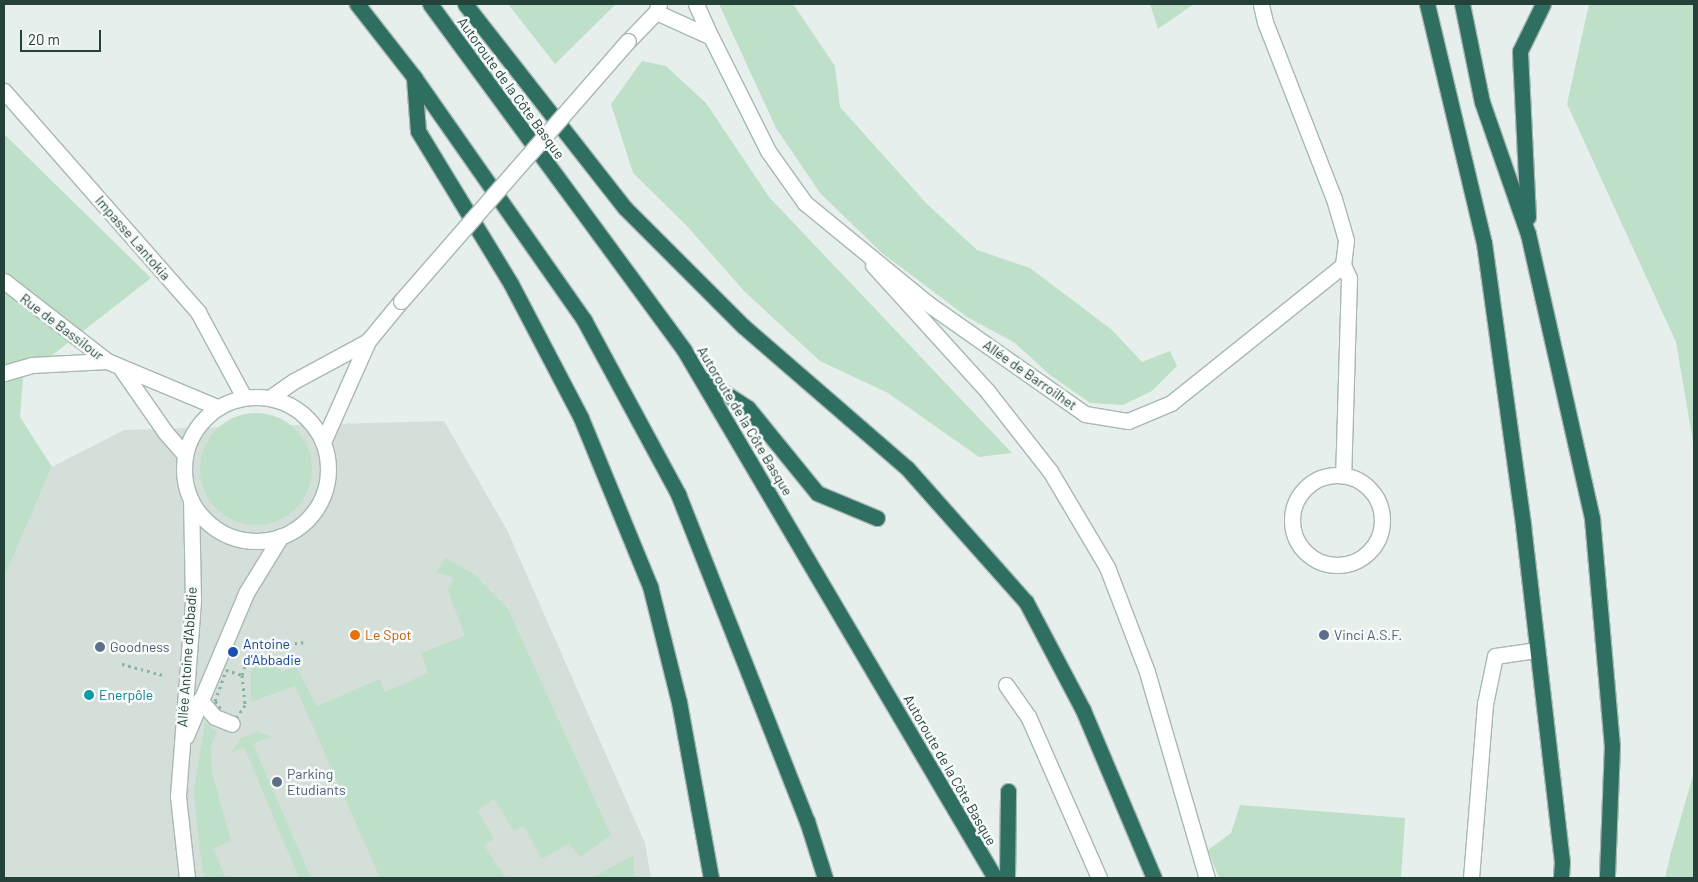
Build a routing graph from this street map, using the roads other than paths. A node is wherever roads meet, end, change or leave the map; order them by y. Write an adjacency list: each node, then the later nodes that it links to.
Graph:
1 (357, 4): 11 (highway)
2 (430, 4): 21 (highway, Autoroute de la Côte Basque)
3 (465, 4): 43 (highway)
4 (696, 4): 10 (street, Allée de Barroilhet)
5 (1261, 4): 15 (street)
6 (1427, 4): 31 (highway)
7 (1462, 4): 13 (highway)
8 (1543, 4): 13 (highway)
9 (658, 8): 10 (street); 17 (street, bridge)
10 (711, 37): 14 (street, Allée de Barroilhet)
11 (414, 77): 38 (highway); 39 (highway)
12 (4, 91): 22 (street, Impasse Lantokia)
13 (1528, 234): 47 (highway)
14 (852, 242): 15 (street, Allée de Barroilhet); 44 (street)
15 (1343, 265): 27 (street)
16 (4, 281): 18 (street, Rue de Bassilour)
17 (368, 342): 23 (street); 25 (street)
18 (107, 361): 19 (street, Rue de Bassilour); 20 (street)
19 (122, 370): 24 (street, Rue de Bassilour); 26 (street, Rue de Bassilour)
20 (4, 373)
21 (702, 378): 29 (highway); 40 (highway, Autoroute de la Côte Basque)
22 (244, 397): 23 (street); 24 (street)
23 (271, 397): 25 (street)
24 (217, 407): 26 (street)
25 (323, 442): 30 (street)
26 (185, 455): 28 (street)
27 (1343, 475): 27 (street)
28 (191, 500): 30 (street); 35 (street, Allée Antoine d'Abbadie)
29 (877, 518)
30 (281, 536): 33 (street, Allée Antoine d'Abbadie)
31 (1536, 650): 45 (street); 46 (highway)
32 (1006, 685): 42 (street)
33 (200, 700): 34 (street); 35 (street, Allée Antoine d'Abbadie)
34 (232, 724)
35 (179, 754): 37 (street, Allée Antoine d'Abbadie)
36 (1008, 791): 41 (highway)
37 (187, 878)
38 (711, 878)
39 (825, 878)
40 (995, 878)
41 (1007, 878)
42 (1099, 878)
43 (1154, 878)
44 (1207, 878)
45 (1471, 878)
46 (1562, 878)
47 (1607, 878)

